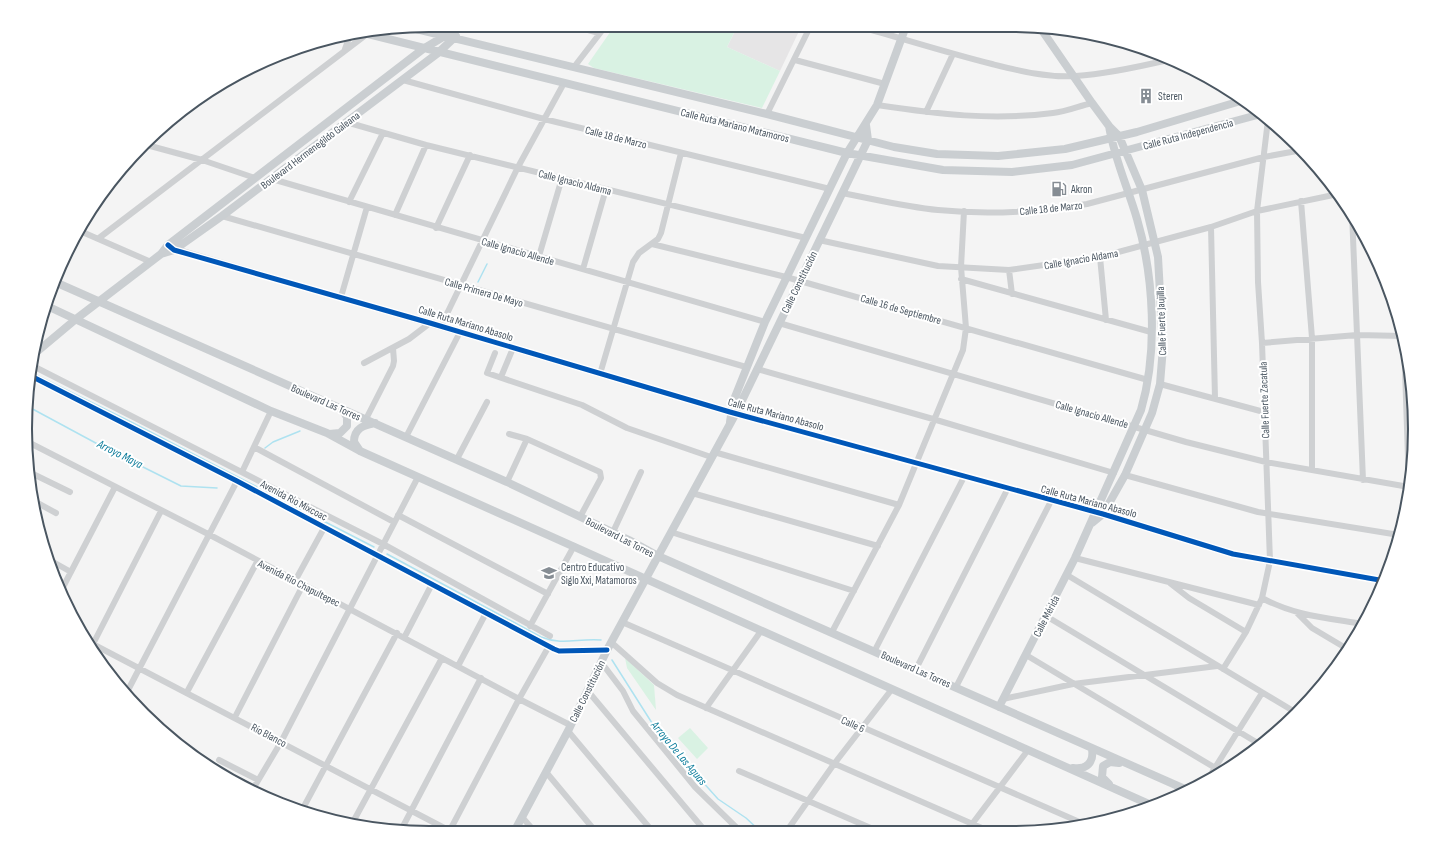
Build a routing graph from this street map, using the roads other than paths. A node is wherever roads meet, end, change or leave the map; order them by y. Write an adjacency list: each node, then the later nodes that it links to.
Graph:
1 (445, 32): 11 (main road, Calle Ruta Mariano Matamoros); 15 (main road, Boulevard Hermenegildo Galeana)
2 (457, 32): 11 (main road)
3 (595, 32): 7 (street)
4 (808, 32): 18 (street)
5 (878, 32): 12 (street)
6 (904, 32): 12 (main road, Calle Constitución)
7 (599, 33): 20 (street)
8 (1045, 34): 21 (main road, Calle Fuerte Jaujilla)
9 (373, 36): 15 (main road, Calle Ruta Mariano Matamoros)
10 (356, 39): 14 (street)
11 (454, 39): 16 (main road, Boulevard Hermenegildo Galeana); 20 (main road, Calle Ruta Mariano Matamoros)
12 (902, 39): 17 (street); 24 (main road, Calle Constitución)
13 (348, 41): 14 (street)
14 (345, 49): 51 (street)
15 (423, 49): 16 (main road, Calle Ruta Mariano Matamoros); 53 (main road, Boulevard Hermenegildo Galeana)
16 (438, 53): 22 (main road, Boulevard Hermenegildo Galeana); 23 (main road, Calle Ruta Mariano Matamoros)
17 (953, 54): 21 (street); 28 (street)
18 (795, 60): 24 (street); 29 (street)
19 (1162, 61): 21 (street)
20 (574, 67): 29 (main road, Calle Ruta Mariano Matamoros)
21 (1075, 76): 26 (main road, Calle Fuerte Jaujilla)
22 (403, 80): 31 (street, Calle 18 de Marzo); 32 (main road, Boulevard Hermenegildo Galeana)
23 (564, 83): 31 (street); 46 (main road, Calle Ruta Mariano Matamoros)
24 (886, 84): 27 (main road, Calle Constitución)
25 (1236, 102): 37 (main road, Calle Ruta Independencia)
26 (1092, 103): 28 (street); 34 (main road, Calle Fuerte Jaujilla)
27 (877, 105): 28 (street); 33 (main road, Calle Constitución)
28 (926, 112)
29 (767, 114): 38 (main road, Calle Ruta Mariano Matamoros)
30 (1255, 116): 43 (main road, Calle Ruta Independencia)
31 (544, 119): 45 (street, Calle 18 de Marzo); 52 (street)
32 (346, 122): 36 (street, Calle Ignacio Aldama); 55 (main road, Boulevard Hermenegildo Galeana)
33 (866, 125): 38 (main road, Calle Constitución); 40 (main road)
34 (1109, 126): 37 (main road, Calle Fuerte Jaujilla); 39 (main road, Calle Fuerte Jaujilla)
35 (1267, 126): 50 (street, Calle Fuerte Zacatula)
36 (383, 133): 41 (street, Calle Ignacio Aldama); 63 (street)
37 (1119, 136): 39 (main road, Calle Ruta Independencia); 43 (main road, Calle Fuerte Jaujilla)
38 (856, 137): 40 (main road, Calle Ruta Mariano Matamoros); 46 (main road, Calle Constitución)
39 (1111, 139): 40 (main road, Calle Ruta Mariano Matamoros); 47 (main road, Calle Fuerte Jaujilla)
40 (868, 140): 49 (main road, Calle Constitución)
41 (426, 145): 48 (street, Calle Ignacio Aldama); 68 (street)
42 (150, 146): 51 (street)
43 (1124, 151): 47 (main road, Calle Ruta Independencia); 58 (main road, Calle Fuerte Jaujilla)
44 (1295, 151): 50 (street, Calle 18 de Marzo)
45 (681, 153): 56 (street, Calle 18 de Marzo); 64 (street)
46 (848, 153): 49 (main road, Calle Ruta Mariano Matamoros); 56 (main road, Calle Constitución)
47 (1115, 154): 49 (main road, Calle Ruta Mariano Matamoros); 60 (main road, Calle Fuerte Jaujilla)
48 (470, 156): 52 (street, Calle Ignacio Aldama); 71 (street)
49 (860, 156): 59 (main road, Calle Constitución)
50 (1264, 157): 58 (street, Calle 18 de Marzo); 67 (street, Calle Fuerte Zacatula)
51 (202, 160): 53 (street); 74 (street)
52 (518, 167): 54 (street, Calle Ignacio Aldama); 76 (street)
53 (255, 178): 81 (main road, Boulevard Hermenegildo Galeana)
54 (562, 178): 57 (street, Calle Ignacio Aldama); 83 (street)
55 (272, 179): 63 (street, Calle Ignacio Allende); 69 (main road, Boulevard Hermenegildo Galeana)
56 (830, 189): 75 (main road, Calle Constitución)
57 (606, 190): 64 (street, Calle Ignacio Aldama); 87 (street)
58 (1142, 190): 60 (street, Calle 18 de Marzo); 78 (main road, Calle Fuerte Jaujilla)
59 (842, 193): 66 (street, Calle 18 de Marzo); 77 (main road, Calle Constitución)
60 (1129, 194): 66 (street, Calle 18 de Marzo); 80 (main road, Calle Fuerte Jaujilla)
61 (1332, 195): 62 (street, Calle Ignacio Aldama)
62 (1301, 201): 67 (street, Calle Ignacio Aldama); 111 (street)
63 (349, 202): 65 (street, Calle Ignacio Allende)
64 (668, 204): 75 (street, Calle Ignacio Aldama); 79 (street)
65 (367, 207): 68 (street, Calle Ignacio Allende); 82 (street)
66 (964, 211): 86 (street)
67 (1257, 211): 72 (street, Calle Ignacio Aldama); 112 (street, Calle Fuerte Zacatula)
68 (395, 215): 71 (street, Calle Ignacio Allende)
69 (222, 216): 81 (main road, Boulevard Hermenegildo Galeana); 82 (street, Calle Primera De Mayo)
70 (1353, 227): 109 (street)
71 (436, 228): 76 (street, Calle Ignacio Allende)
72 (1211, 228): 78 (street, Calle Ignacio Aldama); 128 (street)
73 (84, 232): 74 (street)
74 (99, 238): 85 (street)
75 (806, 238): 89 (main road, Calle Constitución)
76 (482, 240): 83 (street, Calle Ignacio Allende); 94 (street)
77 (819, 240): 86 (street, Calle Ignacio Aldama); 91 (main road, Calle Constitución)
78 (1155, 243): 80 (street, Calle Ignacio Aldama); 127 (main road, Calle Fuerte Jaujilla)
79 (652, 244): 89 (street, Calle 16 de Septiembre); 92 (street)
80 (1144, 246): 84 (street, Calle Ignacio Aldama); 108 (main road, Calle Fuerte Jaujilla)
81 (171, 248): 85 (main road, Boulevard Hermenegildo Galeana); 96 (street, Calle Ruta Mariano Abasolo)
82 (353, 254): 94 (street, Calle Primera De Mayo); 96 (street)
83 (539, 256): 87 (street, Calle Ignacio Allende)
84 (1100, 257): 88 (street, Calle Ignacio Aldama); 100 (street)
85 (150, 262): 97 (main road, Boulevard Hermenegildo Galeana)
86 (961, 267): 88 (street, Calle Ignacio Aldama); 90 (street)
87 (583, 269): 92 (street, Calle Ignacio Allende)
88 (1009, 270): 95 (street)
89 (786, 277): 91 (street, Calle 16 de Septiembre); 101 (main road, Calle Constitución)
90 (961, 279): 95 (street); 105 (street)
91 (799, 281): 103 (main road, Calle Constitución); 105 (street, Calle 16 de Septiembre)
92 (626, 283): 101 (street, Calle Ignacio Allende); 106 (street)
93 (59, 284): 97 (main road, Boulevard Las Torres)
94 (461, 284): 104 (street); 106 (street, Calle Primera De Mayo)
95 (1012, 294): 100 (street)
96 (341, 297): 102 (street, Calle Ruta Mariano Abasolo)
97 (99, 301): 99 (main road, Boulevard Hermenegildo Galeana); 130 (main road, Boulevard Las Torres)
98 (51, 308): 99 (main road)
99 (76, 319): 115 (main road, Boulevard Hermenegildo Galeana); 131 (main road)
100 (1106, 320): 108 (street)
101 (765, 322): 118 (main road, Calle Constitución)
102 (430, 323): 104 (street, Calle Ruta Mariano Abasolo); 113 (street)
103 (779, 323): 120 (main road, Calle Constitución); 122 (street, Calle Ignacio Allende)
104 (441, 326): 107 (street, Calle Ruta Mariano Abasolo)
105 (966, 328): 122 (street); 125 (street, Calle 16 de Septiembre)
106 (613, 330): 118 (street, Calle Primera De Mayo); 121 (street)
107 (460, 332): 114 (street, Calle Ruta Mariano Abasolo); 141 (street)
108 (1151, 332): 125 (main road, Calle Fuerte Jaujilla)
109 (1357, 335): 110 (street); 111 (street); 159 (street)
110 (1396, 336)
111 (1312, 338): 112 (street); 151 (street)
112 (1262, 343): 133 (street, Calle Fuerte Zacatula)
113 (393, 348): 117 (street); 134 (street)
114 (513, 348): 121 (street, Calle Ruta Mariano Abasolo); 123 (street)
115 (41, 349)
116 (495, 353): 123 (street)
117 (364, 363)
118 (746, 367): 132 (main road, Calle Constitución)
119 (37, 368): 152 (street, Avenida Río Mixcoac)
120 (757, 369): 132 (main road, Calle Constitución); 135 (street)
121 (600, 374): 132 (street, Calle Ruta Mariano Abasolo)
122 (953, 374): 135 (street); 137 (street, Calle Ignacio Allende)
123 (501, 377): 147 (street)
124 (35, 379): 160 (street, Avenida Río Mixcoac)
125 (1148, 380): 137 (main road, Calle Fuerte Jaujilla)
126 (1405, 383): 143 (street)
127 (1160, 384): 128 (street); 138 (main road, Calle Fuerte Jaujilla)
128 (1215, 398): 133 (street)
129 (487, 402): 148 (street)
130 (341, 408): 134 (main road, Boulevard Las Torres); 139 (main road)
131 (271, 411): 139 (main road); 145 (street)
132 (733, 412): 147 (main road, Calle Constitución); 150 (street, Calle Ruta Mariano Abasolo)
133 (1264, 412): 149 (street, Calle Fuerte Zacatula)
134 (366, 419): 136 (main road, Boulevard Las Torres)
135 (933, 419): 150 (street); 154 (street)
136 (375, 423): 141 (main road, Boulevard Las Torres); 146 (main road)
137 (1134, 426): 138 (street, Calle Ignacio Allende); 154 (main road, Calle Fuerte Jaujilla)
138 (1145, 430): 149 (street, Calle Ignacio Allende); 156 (main road, Calle Fuerte Jaujilla)
139 (326, 434): 146 (main road)
140 (509, 434): 142 (street)
141 (406, 437): 148 (main road, Boulevard Las Torres)
142 (527, 439): 161 (street); 175 (street)
143 (1407, 442)
144 (33, 444): 163 (street, Avenida Río Chapultepec)
145 (254, 447): 152 (street); 176 (street)
146 (360, 451): 157 (main road)
147 (713, 454): 166 (main road, Calle Constitución); 169 (street)
148 (457, 459): 161 (main road, Boulevard Las Torres)
149 (1266, 462): 151 (street, Calle Ignacio Allende); 172 (street, Calle Fuerte Zacatula)
150 (916, 463): 158 (street, Calle Ruta Mariano Abasolo); 169 (street)
151 (1312, 470): 159 (street, Calle Ignacio Allende)
152 (242, 472): 182 (street, Avenida Río Mixcoac)
153 (641, 472): 178 (street)
154 (1114, 472): 171 (main road, Calle Fuerte Jaujilla)
155 (35, 475): 165 (street)
156 (1125, 475): 171 (main road, Calle Fuerte Jaujilla); 172 (street)
157 (418, 477): 174 (street); 183 (main road)
158 (964, 477): 164 (street, Calle Ruta Mariano Abasolo); 223 (street)
159 (1363, 480): 162 (street, Calle Ignacio Allende)
160 (238, 481): 177 (street, Avenida Río Mixcoac); 180 (street)
161 (507, 482): 175 (main road, Boulevard Las Torres)
162 (1404, 486)
163 (115, 487): 170 (street, Avenida Río Chapultepec); 191 (street)
164 (1008, 488): 167 (street, Calle Ruta Mariano Abasolo); 230 (street)
165 (70, 492)
166 (692, 493): 179 (main road, Calle Constitución); 184 (street)
167 (1051, 501): 171 (street, Calle Ruta Mariano Abasolo); 235 (street)
168 (40, 504): 173 (street)
169 (899, 505): 184 (street)
170 (161, 511): 180 (street, Avenida Río Chapultepec); 217 (street)
171 (1099, 513): 187 (main road, Calle Mérida); 188 (street, Calle Ruta Mariano Abasolo)
172 (1267, 513): 181 (street); 188 (street, Calle Fuerte Zacatula)
173 (56, 514)
174 (398, 515): 176 (street); 201 (street)
175 (580, 517): 178 (main road, Boulevard Las Torres)
176 (394, 522): 182 (street)
177 (324, 528): 185 (street, Avenida Río Mixcoac); 195 (street)
178 (613, 532): 186 (main road, Boulevard Las Torres)
179 (671, 532): 186 (main road, Calle Constitución); 200 (street)
180 (210, 535): 189 (street, Avenida Río Chapultepec); 229 (street)
181 (1393, 535)
182 (383, 544): 185 (street); 210 (street, Avenida Río Mixcoac)
183 (574, 546): 193 (main road); 201 (street)
184 (878, 546): 200 (street)
185 (377, 555): 197 (street, Avenida Río Mixcoac); 204 (street)
186 (658, 556): 193 (main road, Calle Constitución); 212 (main road, Boulevard Las Torres)
187 (1075, 558): 192 (main road, Calle Mérida); 196 (street)
188 (1270, 560): 194 (street, Calle Ruta Mariano Abasolo); 202 (street, Calle Fuerte Zacatula)
189 (258, 562): 195 (street, Avenida Río Chapultepec); 239 (street)
190 (55, 563): 191 (street)
191 (72, 572): 199 (street)
192 (1067, 575): 207 (main road, Calle Mérida); 228 (street)
193 (645, 578): 208 (main road, Calle Constitución); 211 (main road)
194 (1378, 580)
195 (295, 581): 198 (street, Avenida Río Chapultepec)
196 (1168, 582): 203 (street); 213 (street)
197 (432, 584): 205 (street, Avenida Río Mixcoac); 216 (street)
198 (302, 585): 204 (street, Avenida Río Chapultepec); 246 (street)
199 (64, 586)
200 (854, 591): 212 (street)
201 (548, 594): 210 (street)
202 (1262, 598): 203 (street, Calle Fuerte Zacatula); 206 (street)
203 (1259, 605): 213 (street, Calle Fuerte Zacatula)
204 (349, 608): 214 (street, Avenida Río Chapultepec); 250 (street)
205 (486, 613): 220 (street, Avenida Río Mixcoac); 227 (street)
206 (1297, 613): 209 (street); 221 (street)
207 (1046, 616): 224 (main road, Calle Mérida); 232 (street)
208 (622, 622): 218 (main road, Calle Constitución); 231 (street, Calle 6)
209 (1358, 623)
210 (530, 626): 215 (street, Avenida Río Mixcoac)
211 (761, 631): 231 (street); 237 (main road)
212 (832, 632): 223 (main road, Boulevard Las Torres)
213 (1246, 632): 228 (street, Calle Fuerte Zacatula)
214 (397, 633): 216 (street, Avenida Río Chapultepec); 257 (street)
215 (550, 636)
216 (404, 638): 225 (street, Avenida Río Chapultepec)
217 (94, 642)
218 (611, 642): 222 (main road, Calle Constitución); 244 (street)
219 (96, 646): 229 (street, Río Blanco)
220 (549, 646): 222 (street, Avenida Río Mixcoac); 241 (street)
221 (1343, 647)
222 (607, 650): 226 (main road, Calle Constitución)
223 (874, 650): 230 (main road, Boulevard Las Torres)
224 (1026, 655): 234 (street); 242 (main road, Calle Mérida)
225 (442, 658): 227 (street, Avenida Río Chapultepec); 265 (street)
226 (601, 662): 238 (main road, Calle Constitución); 285 (street)
227 (458, 666): 233 (street, Avenida Río Chapultepec)
228 (1220, 667): 232 (street); 240 (street)
229 (140, 668): 236 (street); 239 (street, Río Blanco)
230 (916, 669): 235 (main road, Boulevard Las Torres)
231 (733, 671): 244 (street); 248 (street, Calle 6)
232 (1144, 675): 234 (street); 249 (street)
233 (481, 678): 241 (street, Avenida Río Chapultepec); 272 (street)
234 (1073, 684): 242 (street); 259 (street)
235 (956, 687): 243 (main road, Boulevard Las Torres)
236 (129, 689)
237 (892, 689): 248 (street); 253 (main road)
238 (587, 690): 247 (main road, Calle Constitución); 284 (street)
239 (187, 692): 246 (street, Río Blanco)
240 (1262, 693): 245 (street); 249 (street)
241 (518, 699): 247 (street, Avenida Río Chapultepec); 279 (street)
242 (1003, 699): 243 (main road, Calle Mérida)
243 (999, 707): 252 (main road, Boulevard Las Torres)
244 (706, 708): 255 (street)
245 (1292, 710)
246 (235, 717): 250 (street, Río Blanco)
247 (569, 728): 262 (main road, Calle Constitución); 283 (street)
248 (863, 728): 255 (street); 266 (street, Calle 6)
249 (1238, 731): 251 (street); 259 (street)
250 (281, 742): 257 (street, Río Blanco); 263 (street)
251 (1255, 742)
252 (1092, 749): 256 (main road, Boulevard Las Torres); 258 (main road)
253 (1028, 750): 258 (main road); 266 (street)
254 (219, 760): 263 (street)
255 (834, 764): 269 (street); 276 (street)
256 (1126, 764): 267 (main road); 268 (main road, Boulevard Las Torres)
257 (327, 766): 265 (street, Río Blanco); 271 (street)
258 (1065, 766): 267 (main road)
259 (1215, 768): 261 (street)
260 (739, 771): 269 (street)
261 (1213, 771)
262 (546, 772): 273 (main road, Calle Constitución); 282 (street)
263 (258, 780): 264 (street)
264 (255, 786)
265 (370, 788): 272 (street, Río Blanco); 274 (street)
266 (1000, 788): 275 (street, Calle 6); 276 (street)
267 (1113, 788): 270 (main road)
268 (1181, 788)
269 (808, 800): 286 (street); 287 (street)
270 (1146, 803)
271 (304, 806)
272 (411, 810): 277 (street); 278 (street, Río Blanco)
273 (522, 817): 280 (main road, Calle Constitución); 281 (street)
274 (355, 819)
275 (1076, 820)
276 (972, 824): 288 (street)
277 (403, 825)
278 (439, 826)
279 (453, 826)
280 (517, 826)
281 (530, 826)
282 (591, 826)
283 (648, 826)
284 (701, 826)
285 (735, 826)
286 (790, 826)
287 (866, 826)
288 (977, 826)

